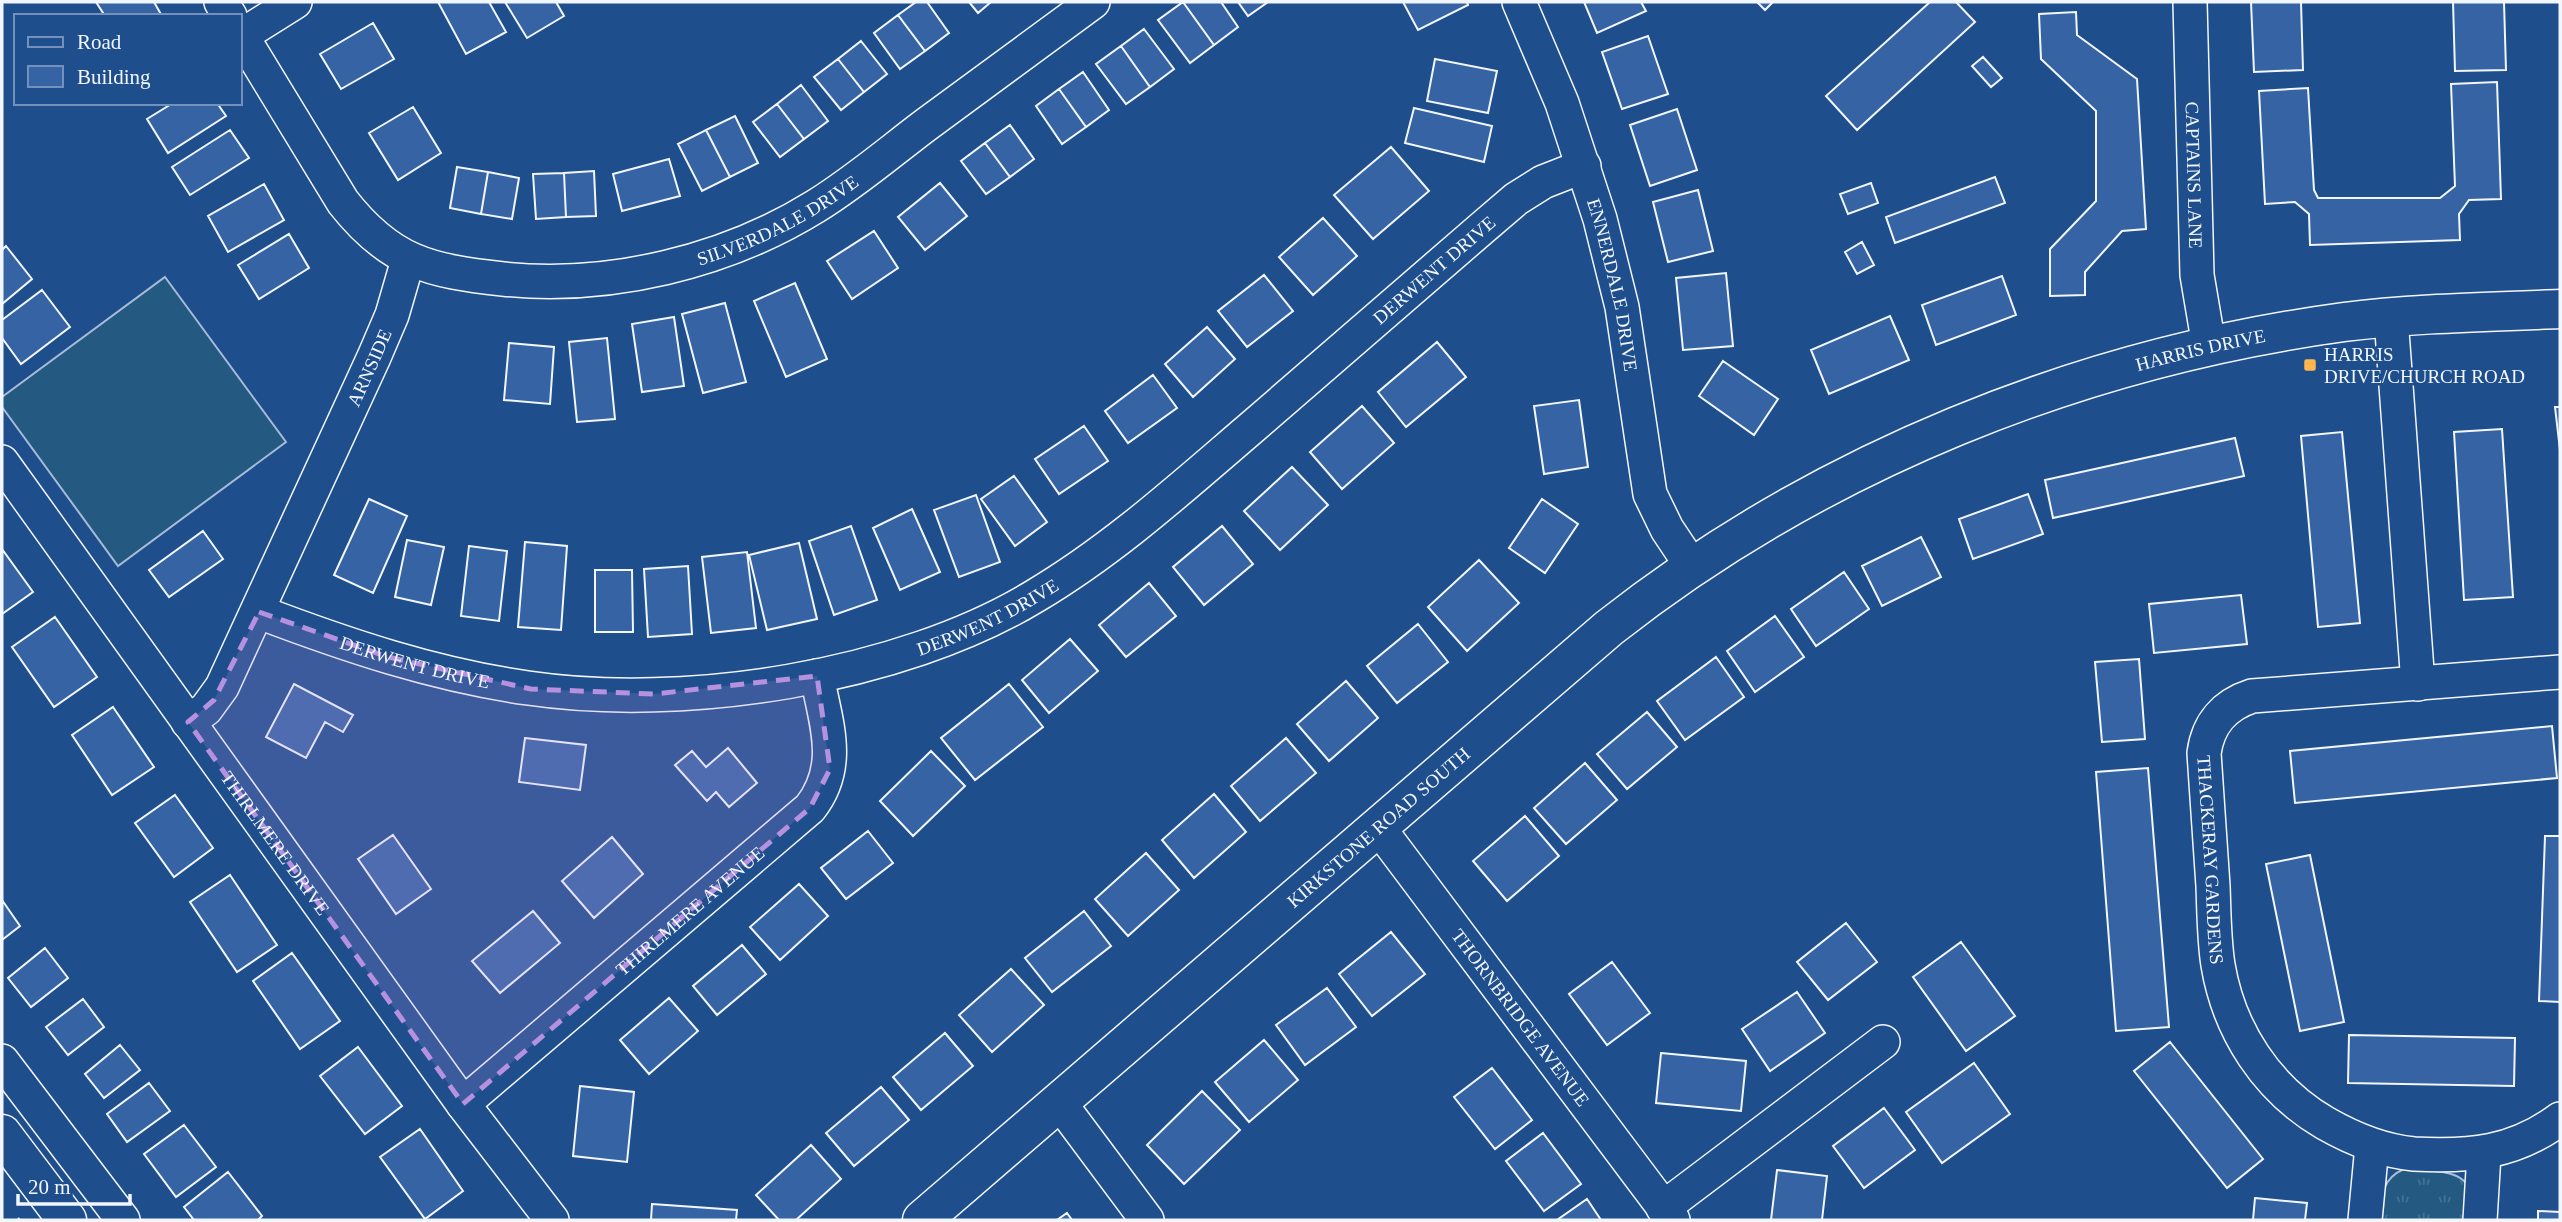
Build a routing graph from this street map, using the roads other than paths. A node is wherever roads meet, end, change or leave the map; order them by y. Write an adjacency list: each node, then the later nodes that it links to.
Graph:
1 (295, 2): 5 (street)
2 (1093, 2): 8 (street, SILVERDALE DRIVE)
3 (1519, 2): 7 (street, ENNERDALE DRIVE)
4 (2190, 2): 11 (street, CAPTAINS LANE)
5 (242, 26)
6 (242, 36): 8 (street)
7 (1584, 166): 14 (street, ENNERDALE DRIVE); 17 (street, DERWENT DRIVE)
8 (408, 260): 15 (street, ARNSIDE)
9 (2560, 309): 10 (main road, HARRIS DRIVE)
10 (2391, 318): 11 (main road, HARRIS DRIVE); 18 (street)
11 (2209, 346): 13 (main road, HARRIS DRIVE)
12 (2, 462): 19 (street, THIRLMERE DRIVE)
13 (1860, 470): 14 (main road, KIRKSTONE ROAD SOUTH)
14 (1693, 568): 20 (main road, KIRKSTONE ROAD SOUTH)
15 (259, 612): 17 (street, DERWENT DRIVE); 19 (street, ARNSIDE)
16 (2560, 672): 18 (street, THACKERAY GARDENS)
17 (817, 676): 24 (street, THIRLMERE AVENUE)
18 (2418, 684): 27 (street, THACKERAY GARDENS)
19 (188, 722): 24 (street, THIRLMERE DRIVE)
20 (1378, 827): 23 (main road, KIRKSTONE ROAD SOUTH); 29 (street, THORNBRIDGE AVENUE)
21 (1883, 1042): 29 (street, THORNBRIDGE AVENUE)
22 (2, 1061): 31 (street)
23 (1059, 1102): 33 (main road, KIRKSTONE ROAD SOUTH); 34 (street)
24 (463, 1104): 32 (street, THIRLMERE DRIVE)
25 (2560, 1119): 28 (street, THACKERAY GARDENS)
26 (2, 1134): 30 (main road)
27 (2372, 1146): 28 (street, THACKERAY GARDENS); 35 (street)
28 (2484, 1154): 36 (street)
29 (1668, 1214)
30 (67, 1220)
31 (123, 1220)
32 (552, 1220)
33 (922, 1220)
34 (1147, 1220)
35 (2365, 1220)
36 (2480, 1220)

